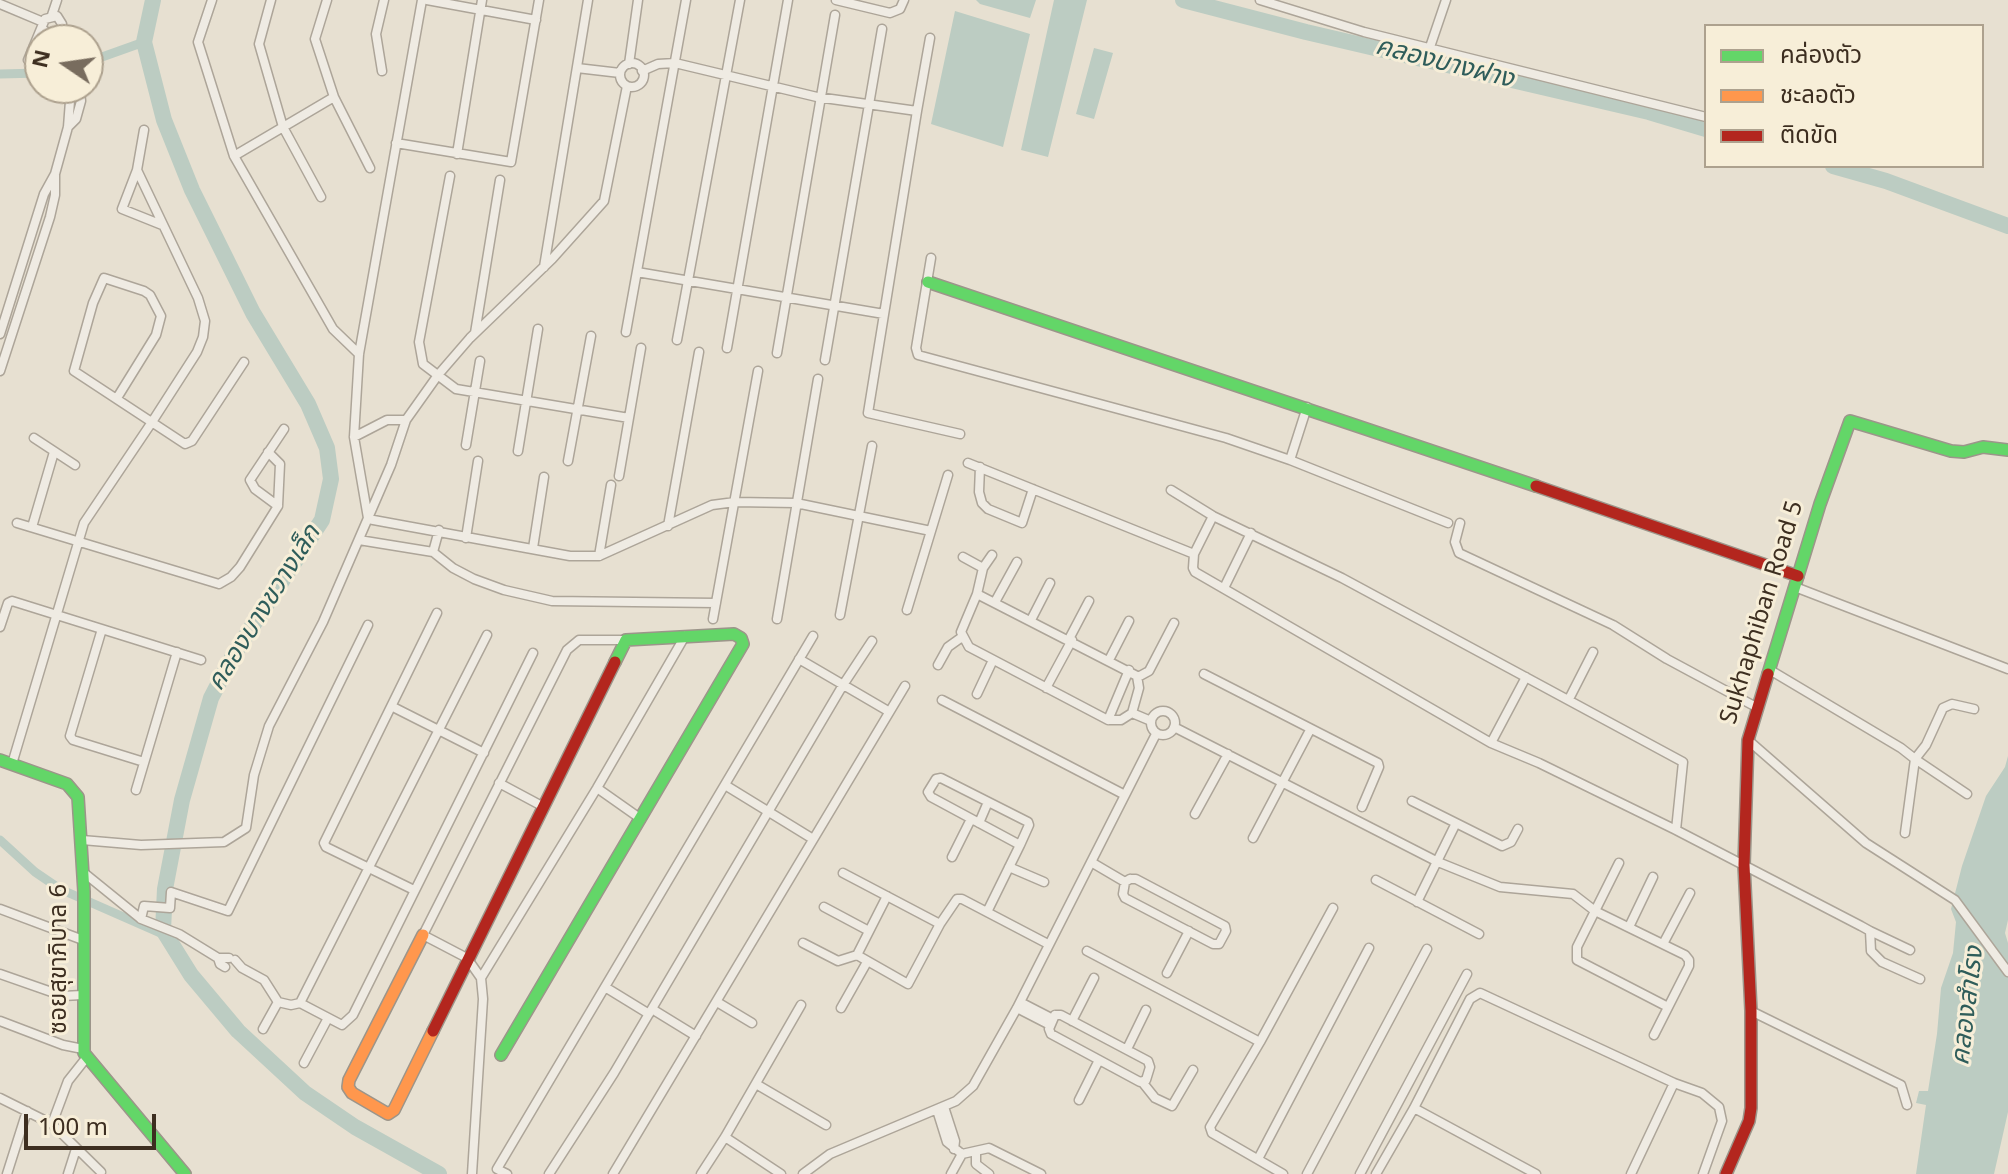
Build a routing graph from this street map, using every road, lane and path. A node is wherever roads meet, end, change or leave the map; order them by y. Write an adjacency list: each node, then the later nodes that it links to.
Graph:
1 (57, 0): 20 (street)
2 (212, 0): 50 (street)
3 (271, 0): 46 (street)
4 (327, 0): 38 (street)
5 (384, 0): 32 (street)
6 (425, 0): 19 (street); 48 (street)
7 (539, 0): 22 (street)
8 (588, 0): 31 (street)
9 (638, 0): 30 (street)
10 (686, 0): 29 (street)
11 (740, 0): 35 (street)
12 (788, 0): 37 (street)
13 (836, 0): 14 (street)
14 (904, 0)
15 (1260, 0): 18 (street)
16 (1446, 0): 28 (street)
17 (0, 4): 23 (street)
18 (1283, 4): 28 (street)
19 (481, 5): 22 (street); 49 (street)
20 (52, 15): 24 (street); 25 (street)
21 (835, 15): 39 (street)
22 (536, 20): 49 (street)
23 (41, 24)
24 (44, 24)
25 (62, 24)
26 (882, 29): 42 (street)
27 (930, 38): 43 (street)
28 (1430, 47): 44 (street)
29 (675, 63): 33 (street); 35 (street); 62 (street)
30 (629, 64): 33 (street); 34 (street)
31 (577, 68): 34 (street); 61 (street)
32 (382, 71)
33 (642, 71): 36 (street)
34 (620, 73): 36 (street)
35 (725, 76): 37 (street); 63 (street)
36 (627, 86): 61 (street)
37 (773, 88): 39 (street); 65 (street)
38 (334, 97): 46 (street); 51 (street)
39 (821, 98): 42 (street); 66 (street)
40 (70, 104): 45 (street)
41 (80, 104): 45 (street)
42 (869, 104): 43 (street); 67 (street)
43 (917, 111): 68 (street)
44 (1704, 116)
45 (68, 127): 53 (street)
46 (283, 127): 50 (street); 56 (street)
47 (144, 130): 52 (street)
48 (396, 143): 49 (street); 79 (street)
49 (457, 154)
50 (234, 156): 79 (street)
51 (370, 168)
52 (137, 170): 59 (street); 59 (street)
53 (55, 174): 57 (street); 58 (street)
54 (450, 176): 85 (street)
55 (500, 180): 71 (street)
56 (321, 197)
57 (39, 213): 58 (street); 72 (street)
58 (50, 217): 83 (street)
59 (162, 226): 94 (street)
60 (931, 258): 64 (street)
61 (544, 267): 71 (street)
62 (637, 272): 63 (street); 70 (street)
63 (686, 280): 65 (street); 74 (street)
64 (928, 282): 90 (street); 105 (street)
65 (738, 289): 66 (street); 76 (street)
66 (786, 297): 67 (street); 78 (street)
67 (835, 305): 68 (street); 80 (street)
68 (884, 314): 96 (street)
69 (538, 329): 89 (street)
70 (626, 332)
71 (475, 333): 85 (street)
72 (0, 334)
73 (591, 336): 91 (street)
74 (677, 340)
75 (641, 348): 92 (street)
76 (727, 348)
77 (699, 352): 126 (street)
78 (777, 353)
79 (359, 354): 97 (street)
80 (825, 360)
81 (480, 361): 87 (street)
82 (244, 362): 94 (street)
83 (1, 367)
84 (758, 371): 117 (street)
85 (438, 375): 87 (street); 93 (street)
86 (818, 379): 118 (street)
87 (475, 393): 89 (street); 99 (street)
88 (117, 398): 88 (street); 94 (street)
89 (526, 402): 91 (street); 102 (street)
90 (1307, 407): 105 (street); 142 (street)
91 (577, 410): 92 (street); 107 (street)
92 (629, 418): 112 (street)
93 (406, 420): 97 (street); 122 (street)
94 (152, 422): 133 (street)
95 (284, 429): 104 (street)
96 (960, 434)
97 (354, 437): 122 (street)
98 (34, 438): 103 (street)
99 (466, 445)
100 (872, 446): 120 (street)
101 (2008, 450): 142 (street, Sukhaphiban Road 5)
102 (518, 451)
103 (54, 452): 109 (street); 127 (street)
104 (268, 452): 119 (street); 119 (street)
105 (1290, 460): 124 (street)
106 (478, 461): 131 (street)
107 (568, 461)
108 (968, 463): 110 (street)
109 (75, 465)
110 (980, 467): 115 (street); 115 (street)
111 (948, 475): 129 (street)
112 (619, 476)
113 (544, 477): 134 (street)
114 (611, 485): 138 (street)
115 (1033, 489): 136 (street)
116 (1171, 490): 121 (street)
117 (735, 502): 118 (street); 126 (street); 148 (street)
118 (796, 503): 120 (street); 154 (street)
119 (278, 506): 133 (street)
120 (860, 516): 129 (street); 152 (street)
121 (1213, 516): 130 (street); 136 (street)
122 (368, 519): 128 (street); 132 (street)
123 (17, 523): 127 (street)
124 (1448, 523)
125 (1460, 523): 189 (street)
126 (668, 526): 138 (street)
127 (32, 527): 133 (street)
128 (439, 530): 131 (street); 135 (street)
129 (931, 531): 149 (street)
130 (1251, 533): 144 (street); 181 (street)
131 (466, 538): 134 (street)
132 (359, 540): 135 (street); 227 (street)
133 (78, 542): 151 (street)
134 (533, 548): 138 (street)
135 (433, 552): 148 (street)
136 (1194, 554): 144 (street)
137 (992, 555): 141 (street)
138 (599, 556)
139 (963, 557): 141 (street)
140 (1017, 562): 147 (street)
141 (983, 568): 145 (street)
142 (1797, 582): 176 (street); 178 (street, Sukhaphiban Road 5)
143 (1050, 583): 155 (street)
144 (1224, 588): 200 (street)
145 (977, 594): 147 (street); 164 (street)
146 (1089, 601): 166 (street)
147 (995, 602): 155 (street)
148 (716, 603): 153 (street)
149 (907, 610)
150 (437, 613): 188 (street)
151 (56, 614): 159 (street); 160 (street); 204 (street)
152 (840, 615)
153 (713, 619)
154 (777, 619)
155 (1031, 620): 166 (street)
156 (1129, 621): 174 (street)
157 (1174, 623): 180 (street)
158 (368, 625): 251 (street)
159 (0, 627)
160 (102, 629): 168 (street); 205 (street)
161 (487, 635): 196 (street)
162 (685, 636): 165 (street); 209 (street); 219 (street)
163 (813, 636): 171 (street)
164 (962, 637): 173 (street); 175 (street)
165 (626, 640): 206 (street); 215 (street)
166 (1070, 640): 174 (street); 184 (street)
167 (872, 641): 182 (street)
168 (177, 652): 172 (street); 205 (street)
169 (1593, 652): 186 (street)
170 (533, 653): 201 (street)
171 (799, 659): 182 (street); 208 (street)
172 (201, 660)
173 (993, 660): 184 (street); 185 (street)
174 (1109, 660): 177 (street)
175 (938, 665)
176 (2008, 669)
177 (1129, 670): 180 (street); 193 (street)
178 (1770, 670): 189 (street, Sukhaphiban Road 5); 203 (street)
179 (1204, 674): 197 (street)
180 (1138, 677): 192 (street)
181 (1526, 677): 186 (street); 200 (street)
182 (843, 685): 191 (street); 217 (street)
183 (905, 686): 191 (street)
184 (1046, 688): 193 (street)
185 (977, 694)
186 (1569, 699): 223 (street)
187 (942, 700): 212 (street)
188 (393, 707): 196 (street); 234 (street)
189 (1758, 708): 199 (street, Sukhaphiban Road 5)
190 (1974, 709): 203 (street)
191 (888, 711): 226 (street)
192 (1132, 713): 193 (street); 194 (street)
193 (1108, 720)
194 (1151, 721): 195 (street); 198 (street)
195 (1174, 727): 198 (street); 202 (street)
196 (438, 730): 201 (street); 234 (street)
197 (1310, 730): 207 (street); 216 (street)
198 (1156, 734): 212 (street)
199 (1748, 740): 233 (street, Sukhaphiban Road 5); 270 (street)
200 (1491, 743): 223 (street)
201 (484, 753): 242 (street)
202 (1228, 754): 207 (street); 218 (street)
203 (1915, 759): 211 (street); 224 (street)
204 (6, 762): 227 (street, ซอยสุขาภิบาล 6)
205 (144, 762): 210 (street)
206 (499, 783): 215 (street); 258 (street)
207 (1282, 783): 225 (street); 231 (street)
208 (725, 785): 217 (street); 277 (street)
209 (597, 788): 219 (street); 274 (street)
210 (136, 790)
211 (1967, 794)
212 (1125, 795): 230 (street)
213 (1412, 801): 221 (street)
214 (988, 802): 220 (street); 220 (street); 228 (street)
215 (542, 806): 268 (street)
216 (1362, 807)
217 (769, 812): 226 (street); 288 (street)
218 (1195, 814)
219 (641, 819): 300 (street)
220 (975, 821): 228 (street); 229 (street)
221 (1456, 823): 222 (street); 231 (street)
222 (1518, 829)
223 (1676, 830): 233 (street)
224 (1905, 833)
225 (1253, 838)
226 (813, 839): 280 (street)
227 (82, 840): 237 (street, ซอยสุขาภิบาล 6)
228 (1020, 845): 235 (street)
229 (952, 857)
230 (1091, 862): 241 (street); 261 (street)
231 (1438, 862): 245 (street); 249 (street)
232 (1619, 863): 249 (street)
233 (1744, 865): 256 (street); 287 (street, Sukhaphiban Road 5)
234 (369, 867): 242 (street); 281 (street)
235 (1009, 867): 240 (street); 250 (street)
236 (843, 873): 244 (street)
237 (84, 876): 251 (street); 259 (street, ซอยสุขาภิบาล 6)
238 (1653, 877): 253 (street)
239 (1376, 880): 245 (street)
240 (1044, 882)
241 (1125, 882): 255 (street); 255 (street)
242 (414, 890): 289 (street)
243 (1690, 893): 262 (street)
244 (887, 896): 252 (street); 254 (street)
245 (1417, 902): 257 (street)
246 (824, 907): 254 (street)
247 (1333, 908): 297 (street)
248 (0, 909): 259 (street)
249 (1595, 911): 253 (street); 284 (street)
250 (987, 912): 252 (street); 261 (street)
251 (141, 919): 279 (street)
252 (940, 924): 269 (street)
253 (1629, 927): 262 (street)
254 (869, 931): 267 (street)
255 (1189, 931): 271 (street)
256 (1870, 931): 265 (street); 276 (street)
257 (1479, 934)
258 (423, 935): 268 (street); 268 (street)
259 (83, 940): 278 (street, ซอยสุขาภิบาล 6)
260 (803, 943): 267 (street)
261 (1048, 944): 283 (street)
262 (1663, 944): 284 (street)
263 (1369, 948): 319 (street)
264 (1427, 949): 335 (street)
265 (1910, 950)
266 (1087, 951): 297 (street)
267 (857, 955): 269 (street)
268 (467, 958): 274 (street)
269 (867, 962): 285 (street)
270 (2008, 972)
271 (1167, 973)
272 (0, 974): 278 (street)
273 (1467, 974): 336 (street)
274 (481, 978): 321 (street)
275 (1094, 978): 291 (street)
276 (1920, 979)
277 (605, 987): 288 (street); 325 (street)
278 (82, 995): 299 (street, ซอยสุขาภิบาล 6)
279 (278, 1002): 281 (street); 294 (street)
280 (717, 1002): 293 (street); 296 (street)
281 (300, 1003): 289 (street)
282 (801, 1005): 306 (street)
283 (1018, 1005): 292 (street); 311 (street)
284 (1668, 1007): 295 (street)
285 (841, 1008)
286 (1146, 1010): 298 (street)
287 (1751, 1011): 309 (street); 341 (street, Sukhaphiban Road 5)
288 (651, 1012): 296 (street); 326 (street)
289 (328, 1018): 302 (street)
290 (0, 1021): 299 (street)
291 (1072, 1021): 292 (street); 298 (street)
292 (1051, 1022): 301 (street)
293 (752, 1023)
294 (263, 1029)
295 (1654, 1035)
296 (696, 1036): 327 (street)
297 (1260, 1042): 319 (street)
298 (1127, 1049): 304 (street)
299 (85, 1053): 313 (street); 324 (street, ซอยสุขาภิบาล 6)
300 (501, 1055)
301 (1099, 1060): 304 (street); 308 (street)
302 (304, 1063)
303 (1193, 1070): 304 (street)
304 (1143, 1083)
305 (1674, 1083): 310 (street); 339 (street); 340 (street)
306 (756, 1084): 314 (street); 315 (street)
307 (0, 1098): 312 (street)
308 (1079, 1100)
309 (1907, 1105)
310 (1414, 1108): 337 (street); 338 (street)
311 (941, 1109): 317 (street); 330 (street)
312 (27, 1111): 313 (street); 322 (street)
313 (52, 1124): 316 (street)
314 (826, 1125)
315 (725, 1137): 328 (street); 329 (street)
316 (76, 1149): 320 (street); 323 (street)
317 (958, 1151): 318 (street); 331 (street)
318 (976, 1151): 332 (street); 333 (street)
319 (1258, 1159): 334 (street)
320 (101, 1172)
321 (472, 1172)
322 (7, 1174)
323 (68, 1174)
324 (185, 1174)
325 (507, 1174)
326 (549, 1174)
327 (613, 1174)
328 (701, 1174)
329 (781, 1174)
330 (803, 1174)
331 (951, 1174)
332 (989, 1174)
333 (1041, 1174)
334 (1283, 1174)
335 (1307, 1174)
336 (1360, 1174)
337 (1376, 1174)
338 (1536, 1174)
339 (1631, 1174)
340 (1703, 1174)
341 (1726, 1174)

